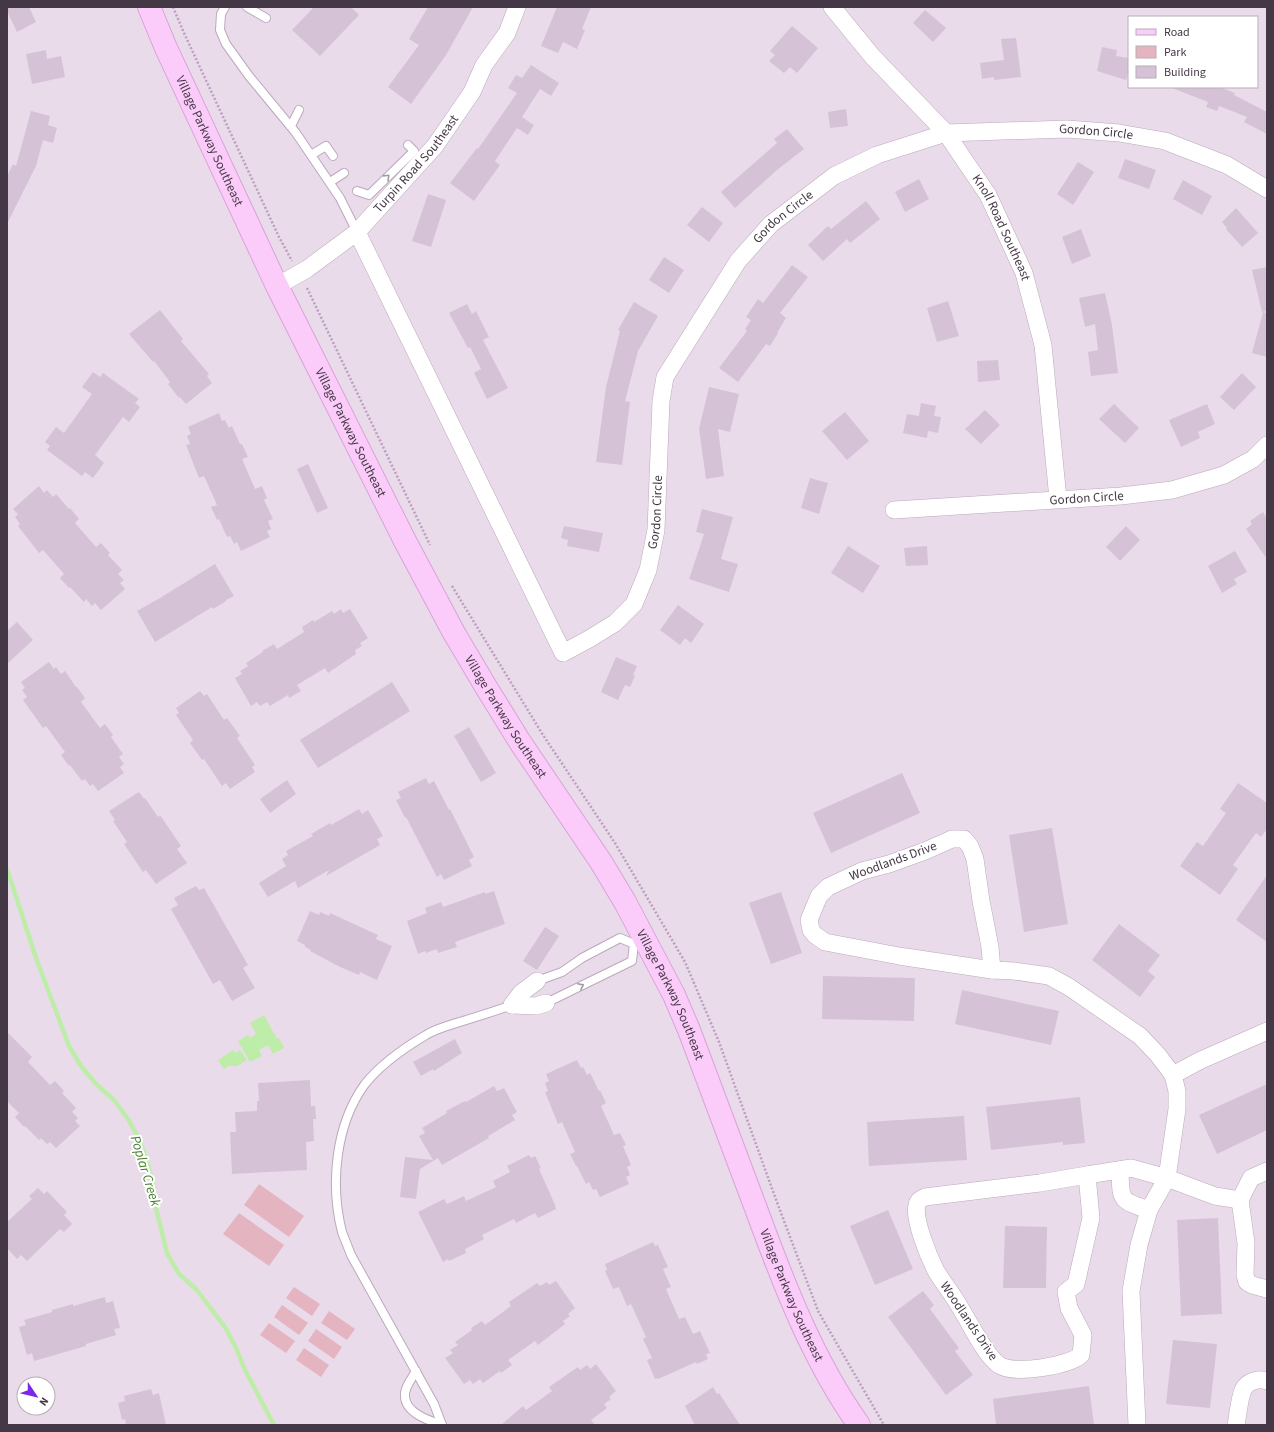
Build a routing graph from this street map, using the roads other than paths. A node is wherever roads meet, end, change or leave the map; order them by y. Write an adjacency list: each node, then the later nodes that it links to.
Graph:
1 (149, 7): 18 (street, Village Parkway Southeast)
2 (225, 7): 8 (lane)
3 (247, 7): 6 (lane)
4 (517, 7): 17 (street, Turpin Road Southeast)
5 (832, 7): 9 (street, Knoll Road Southeast)
6 (266, 18)
7 (299, 110): 8 (lane)
8 (291, 126): 11 (lane)
9 (946, 133): 15 (street, Gordon Circle); 17 (street, Gordon Circle); 20 (street, Knoll Road Southeast)
10 (408, 145): 16 (lane, one-way to 10)
11 (311, 155): 12 (lane); 14 (lane)
12 (333, 156)
13 (344, 173): 14 (lane)
14 (330, 182): 17 (lane)
15 (1267, 189)
16 (357, 191)
17 (357, 232): 18 (street, Turpin Road Southeast)
18 (277, 286): 22 (street, Village Parkway Southeast)
19 (1267, 444): 20 (street, Gordon Circle)
20 (1058, 499): 21 (street, Gordon Circle)
21 (894, 510)
22 (640, 942): 24 (lane, one-way to 22); 24 (lane); 38 (street, Village Parkway Southeast)
23 (992, 970): 23 (street, Woodlands Drive); 27 (street, Woodlands Drive)
24 (542, 992): 25 (street); 25 (street)
25 (512, 1005): 35 (lane)
26 (1267, 1030): 27 (street)
27 (1173, 1075): 31 (street, Woodlands Drive)
28 (1120, 1170): 30 (street, Woodlands Drive); 31 (street, Woodlands Drive); 33 (street)
29 (1267, 1170): 32 (street)
30 (1087, 1175): 30 (street, Woodlands Drive)
31 (1167, 1178): 32 (street, Woodlands Drive); 33 (street, Woodlands Drive)
32 (1240, 1200): 34 (street)
33 (1149, 1210): 39 (street, Woodlands Drive)
34 (1267, 1289)
35 (416, 1371): 37 (lane); 37 (lane)
36 (1267, 1381): 40 (street)
37 (442, 1425)
38 (859, 1425)
39 (1137, 1425)
40 (1236, 1425)

